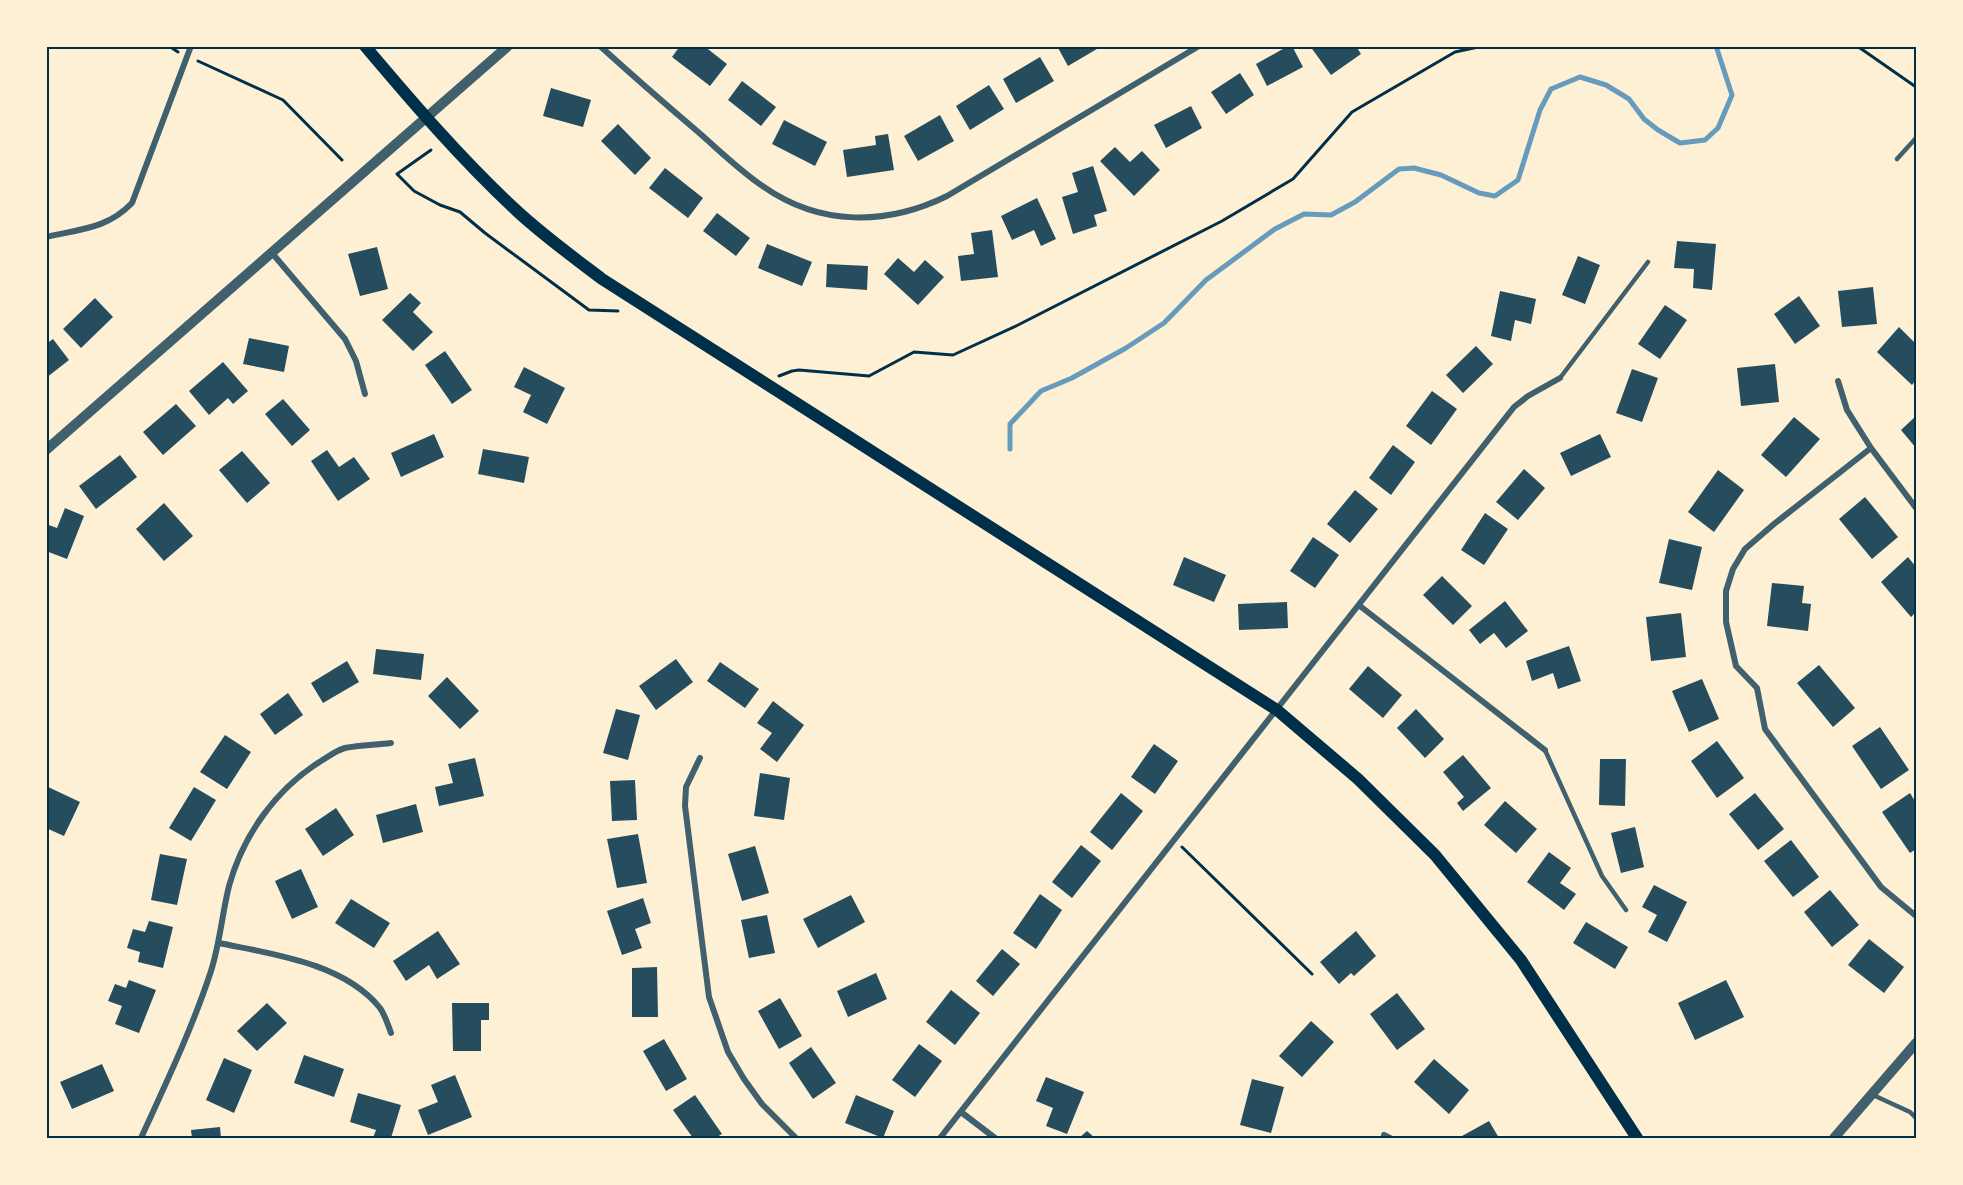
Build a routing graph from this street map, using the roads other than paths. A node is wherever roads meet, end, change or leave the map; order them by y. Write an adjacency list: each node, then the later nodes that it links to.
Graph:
1 (192, 46): 9 (street)
2 (365, 46): 6 (main road)
3 (508, 46): 6 (street)
4 (600, 46): 5 (street)
5 (1199, 46)
6 (427, 119): 10 (street); 19 (main road)
7 (1917, 138): 8 (lane)
8 (1897, 159)
9 (46, 237)
10 (272, 254): 14 (street); 16 (street)
11 (1648, 262): 12 (lane)
12 (1560, 378): 18 (street)
13 (1839, 381): 15 (street)
14 (365, 394)
15 (1871, 448): 17 (street); 24 (street)
16 (46, 450)
17 (1917, 508)
18 (1360, 606): 19 (street); 21 (street)
19 (1277, 710): 29 (street); 35 (main road)
20 (390, 743): 25 (street)
21 (1545, 750): 23 (lane)
22 (700, 758): 32 (street)
23 (1626, 910)
24 (1917, 916)
25 (219, 943): 26 (street); 31 (street)
26 (392, 1033)
27 (1917, 1043): 28 (street)
28 (1873, 1095): 30 (lane); 36 (street)
29 (961, 1112): 33 (street); 34 (street)
30 (1917, 1118)
31 (141, 1138)
32 (796, 1138)
33 (940, 1138)
34 (995, 1138)
35 (1637, 1138)
36 (1834, 1138)

